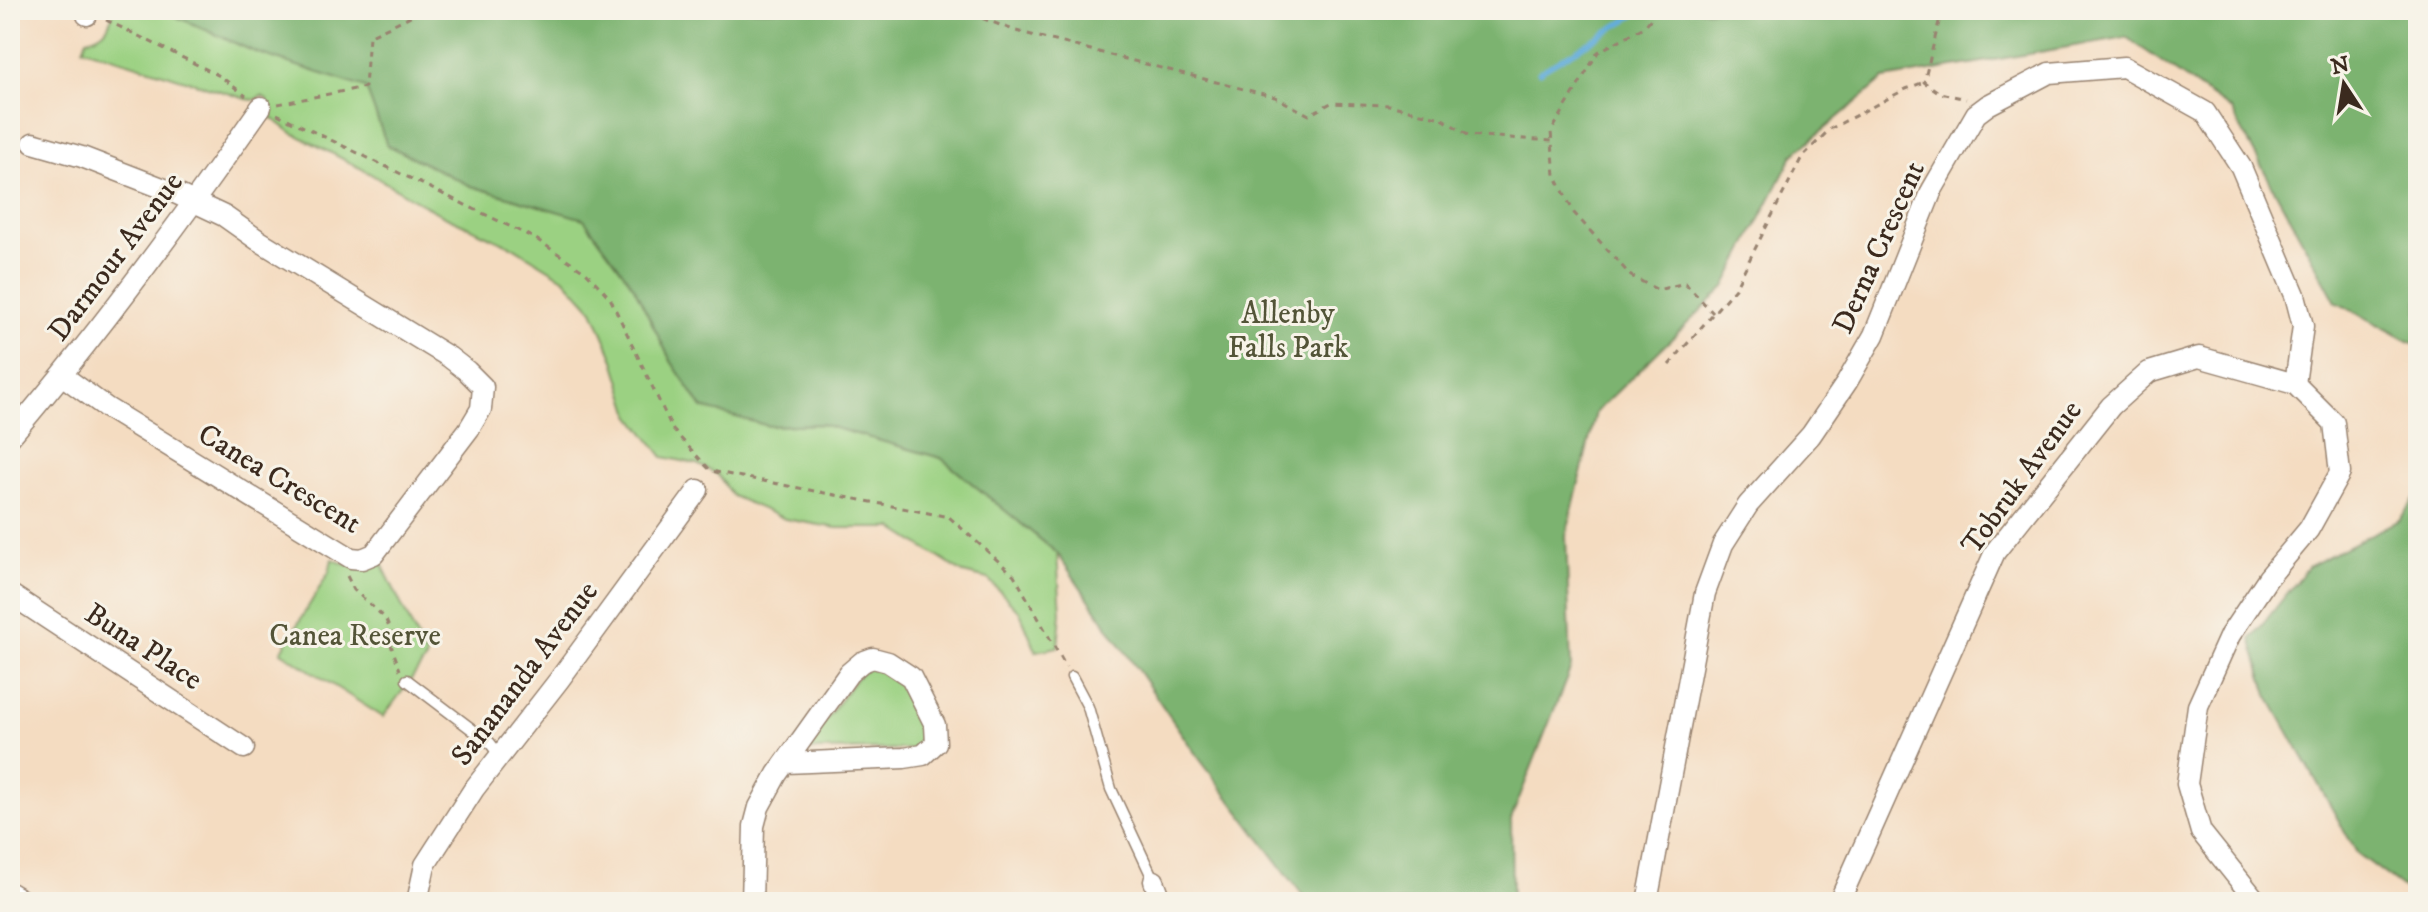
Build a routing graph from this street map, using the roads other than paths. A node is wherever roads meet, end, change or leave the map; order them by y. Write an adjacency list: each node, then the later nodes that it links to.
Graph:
1 (261, 107): 3 (street, Darmour Avenue)
2 (33, 143): 3 (street)
3 (194, 202): 4 (street, Darmour Avenue); 4 (street, Canea Crescent)
4 (63, 376): 6 (street, Darmour Avenue)
5 (2295, 384): 20 (street, Derna Crescent); 21 (street, Tobruk Avenue); 22 (street)
6 (10, 437)
7 (698, 490): 12 (street, Sanananda Avenue)
8 (10, 594): 11 (street, Buna Place)
9 (1072, 677): 14 (lane)
10 (407, 680): 12 (lane)
11 (244, 748)
12 (500, 756): 17 (street, Sanananda Avenue)
13 (786, 763): 13 (street); 18 (street)
14 (1154, 881): 19 (street)
15 (10, 893): 16 (street)
16 (25, 902)
17 (417, 902)
18 (752, 902)
19 (1162, 902)
20 (1647, 902)
21 (1839, 902)
22 (2257, 902)

